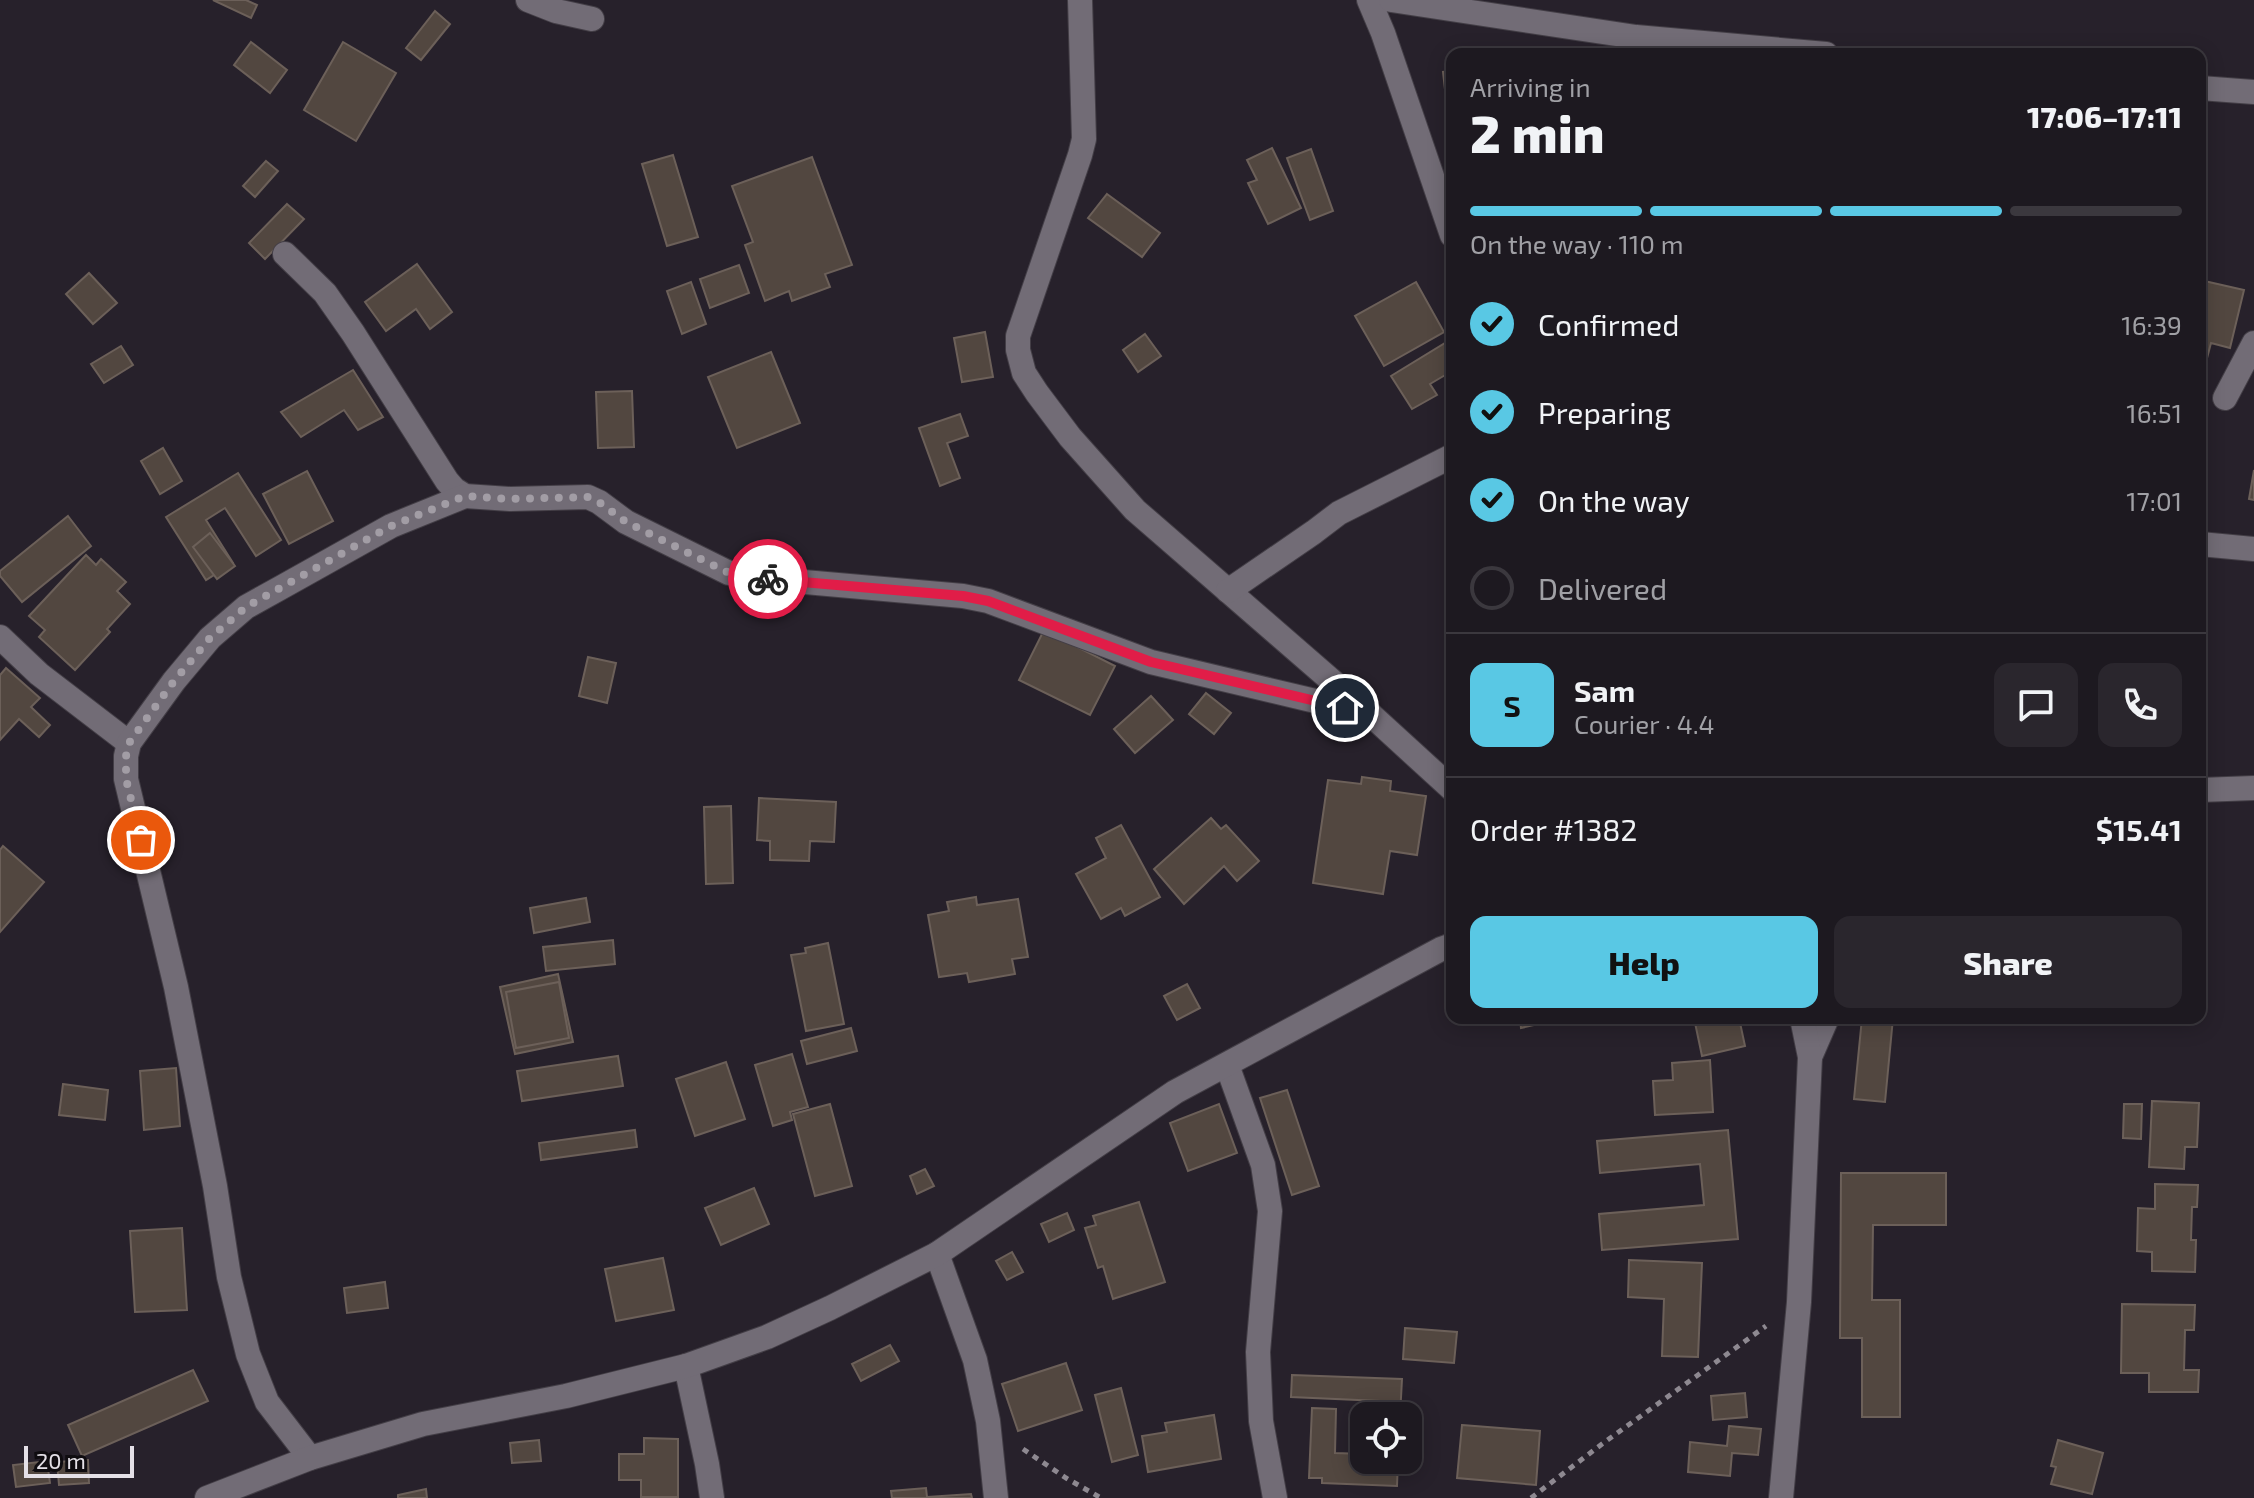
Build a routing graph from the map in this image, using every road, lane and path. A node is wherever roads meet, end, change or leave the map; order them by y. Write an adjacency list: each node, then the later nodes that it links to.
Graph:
1 (528, 0): 5 (street)
2 (1080, 0): 17 (street)
3 (1369, 0): 9 (street)
4 (1391, 0): 6 (street)
5 (592, 19)
6 (1759, 48)
7 (2206, 88): 8 (street)
8 (2254, 92)
9 (1446, 217)
10 (285, 254): 14 (street)
11 (2254, 343): 12 (street)
12 (2225, 398)
13 (1446, 459): 17 (street)
14 (465, 496): 19 (street); 20 (street)
15 (2206, 545): 16 (street)
16 (2254, 549)
17 (1228, 591): 19 (street)
18 (0, 637): 20 (street)
19 (1370, 714): 21 (street)
20 (129, 743): 33 (street)
21 (1446, 784)
22 (2254, 788): 23 (street)
23 (2206, 790)
24 (1446, 947): 28 (street)
25 (1803, 1024): 27 (street)
26 (1824, 1024): 27 (street)
27 (1810, 1057): 30 (street)
28 (1227, 1065): 29 (street); 38 (street)
29 (937, 1254): 31 (street); 32 (street)
30 (1799, 1302): 39 (path); 40 (street)
31 (686, 1366): 33 (street); 35 (street)
32 (988, 1421): 36 (street); 37 (path)
33 (310, 1458): 34 (street)
34 (207, 1498)
35 (712, 1498)
36 (996, 1498)
37 (1101, 1498)
38 (1275, 1498)
39 (1531, 1498)
40 (1781, 1498)

